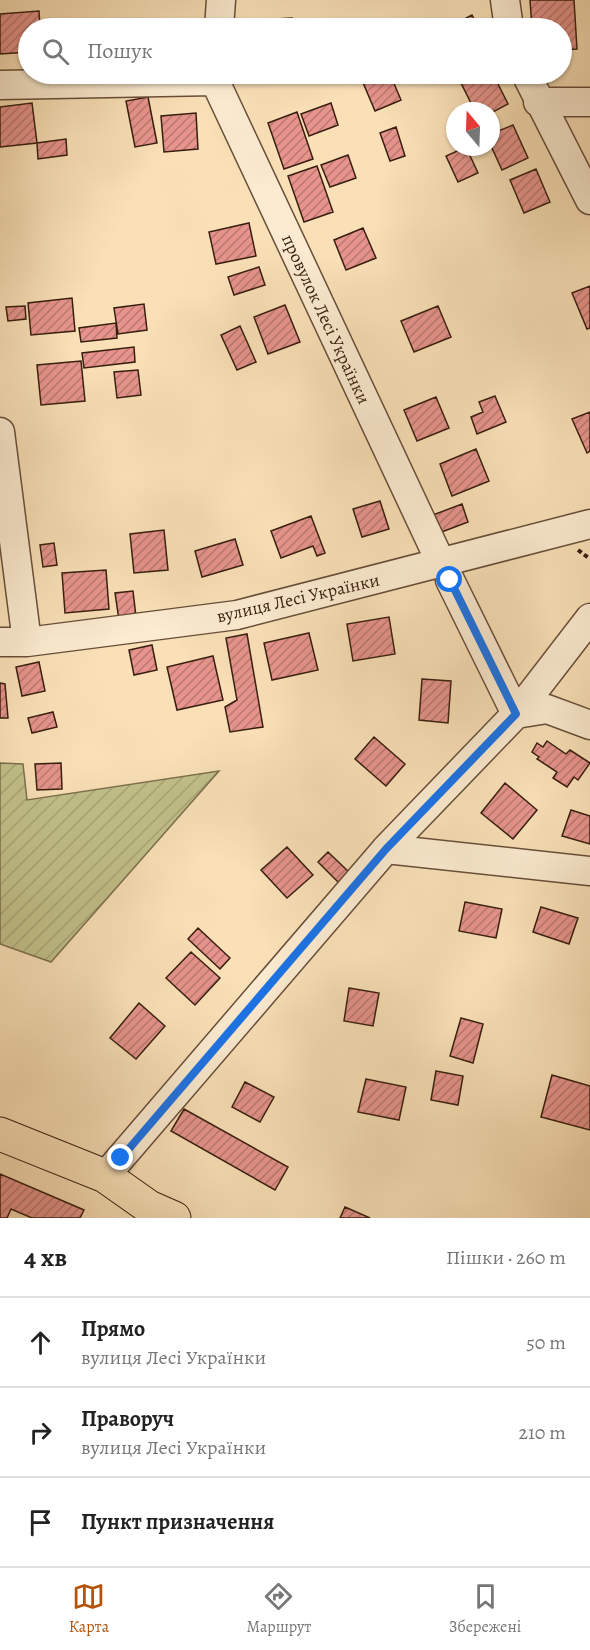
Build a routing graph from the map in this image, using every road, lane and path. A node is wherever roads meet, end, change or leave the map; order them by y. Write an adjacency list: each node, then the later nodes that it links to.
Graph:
1 (221, 0): 3 (street)
2 (505, 0): 4 (street)
3 (220, 18)
4 (508, 18)
5 (27, 84): 8 (street)
6 (218, 84): 14 (street, провулок Лесі Українки)
7 (530, 84): 9 (street)
8 (0, 85)
9 (538, 102): 10 (street); 11 (street)
10 (590, 102)
11 (590, 200)
12 (0, 432): 16 (street)
13 (590, 524): 14 (street, вулиця Лесі Українки)
14 (445, 571): 16 (street, вулиця Лесі Українки); 17 (street)
15 (590, 618): 17 (street)
16 (14, 642)
17 (516, 714): 18 (street); 19 (street)
18 (590, 725)
19 (386, 849): 20 (street); 22 (street)
20 (590, 871)
21 (0, 1134): 22 (main road)
22 (105, 1176): 23 (main road)
23 (174, 1218)

